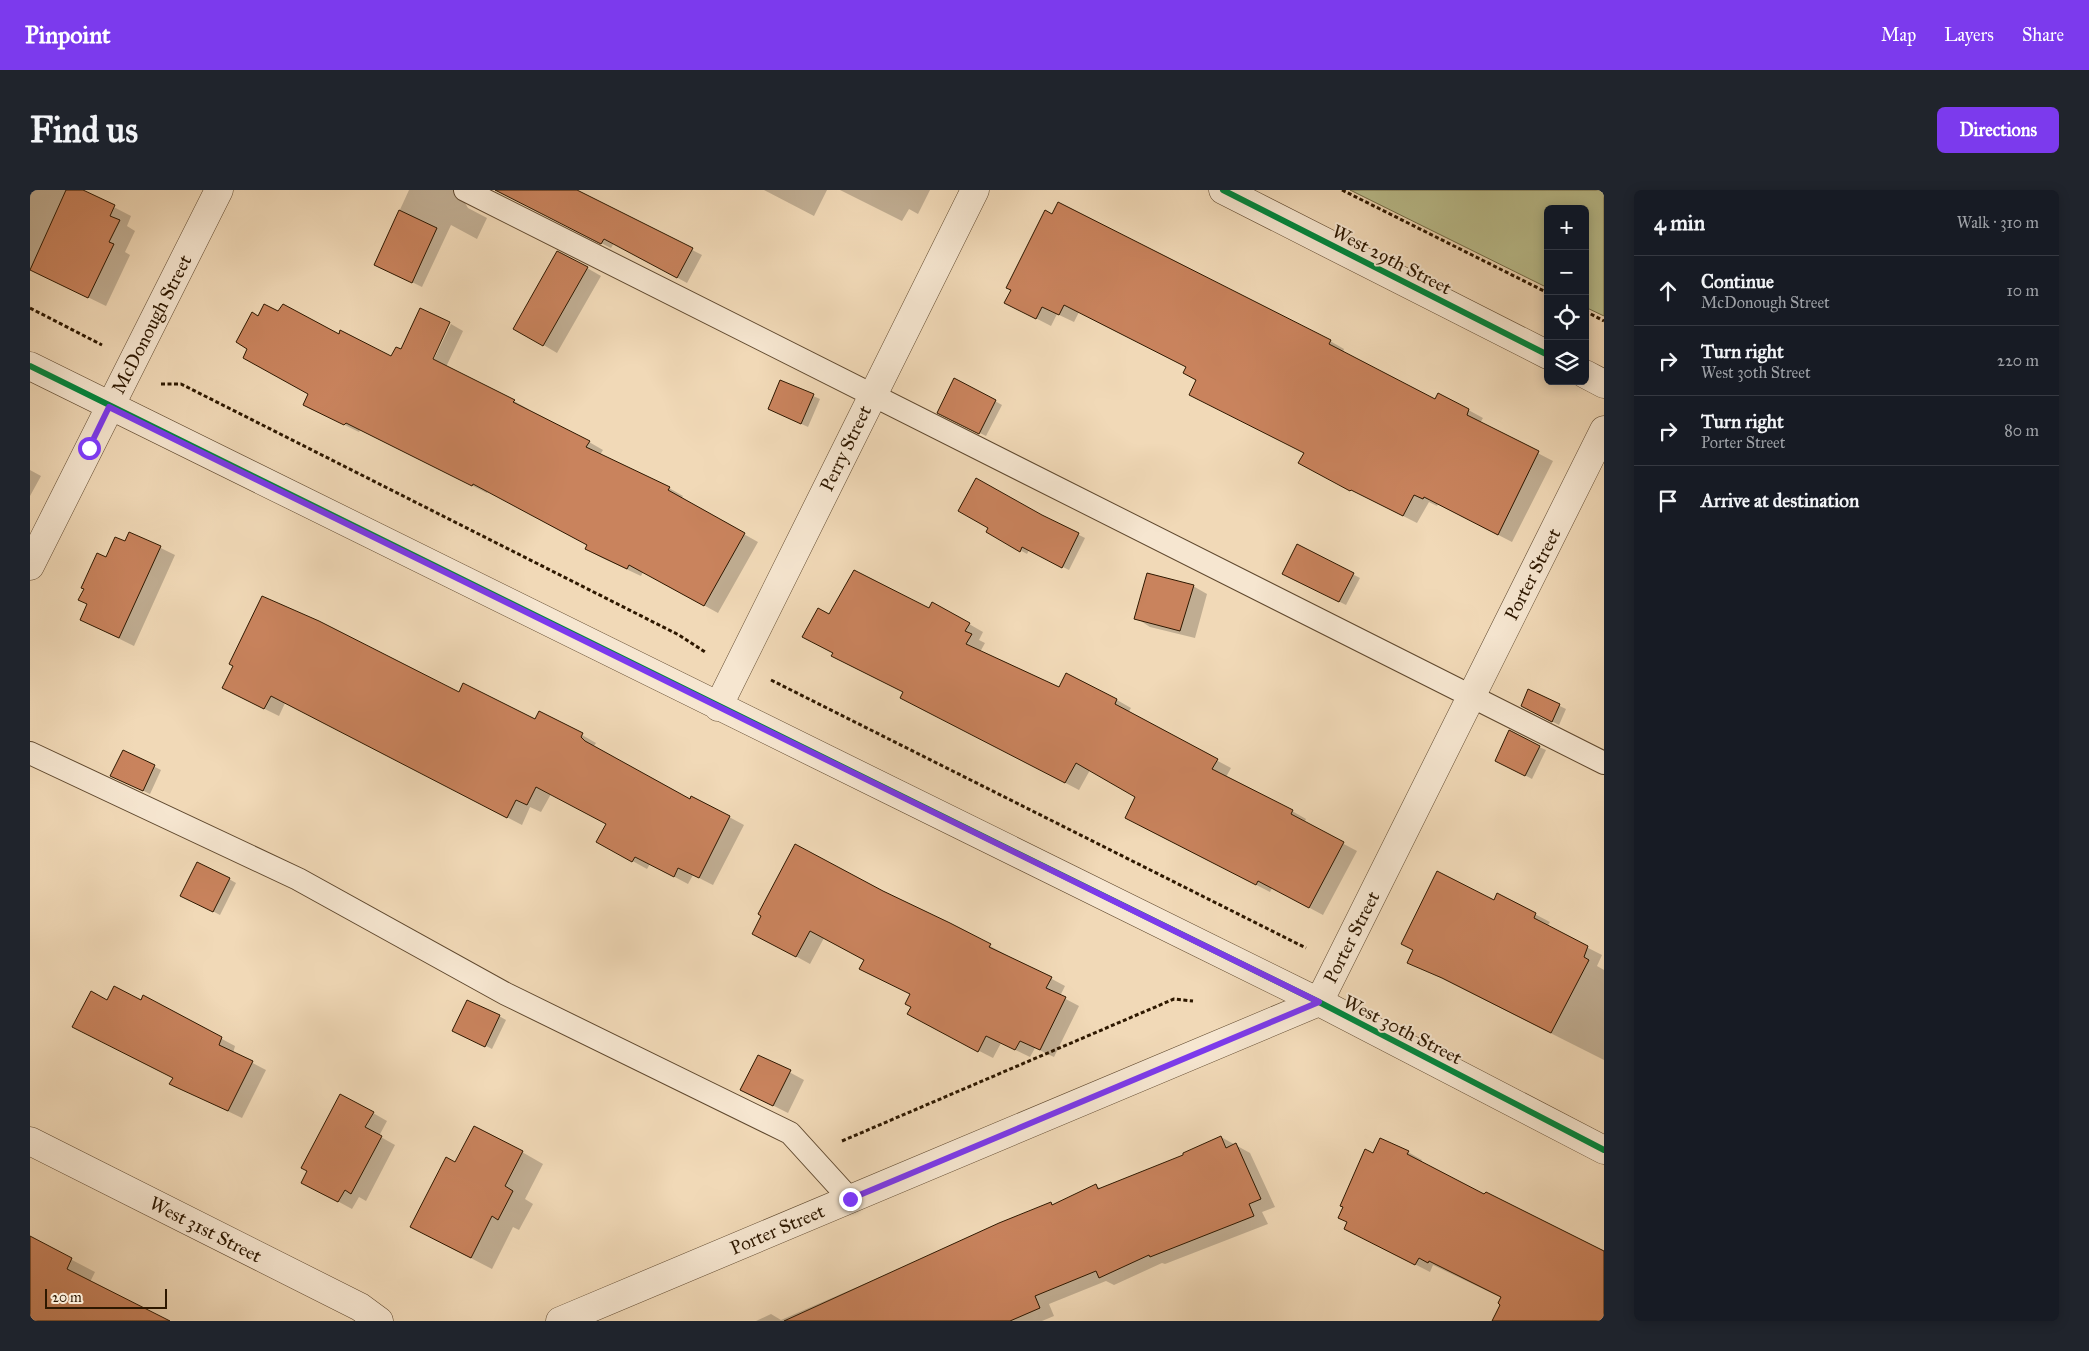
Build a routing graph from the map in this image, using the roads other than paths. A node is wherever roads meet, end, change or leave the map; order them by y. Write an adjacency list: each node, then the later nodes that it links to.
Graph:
1 (219, 190): 10 (street, McDonough Street)
2 (465, 190): 9 (lane)
3 (975, 190): 9 (street, Perry Street)
4 (1223, 190): 5 (street, West 29th Street)
5 (1544, 353)
6 (30, 366): 10 (street, West 30th Street)
7 (1589, 376): 8 (street)
8 (1604, 384)
9 (872, 393): 13 (lane); 14 (street, Perry Street)
10 (109, 407): 12 (street, McDonough Street); 14 (street, West 30th Street)
11 (1604, 430): 13 (street, Porter Street)
12 (30, 566)
13 (1471, 697): 16 (lane); 17 (street, Porter Street)
14 (718, 707): 17 (street, West 30th Street)
15 (30, 753): 20 (lane)
16 (1604, 763)
17 (1319, 1002): 19 (street, West 30th Street); 20 (street, Porter Street)
18 (30, 1140): 21 (street, West 31st Street)
19 (1604, 1150)
20 (850, 1199): 22 (street, Porter Street)
21 (380, 1321)
22 (560, 1321)

